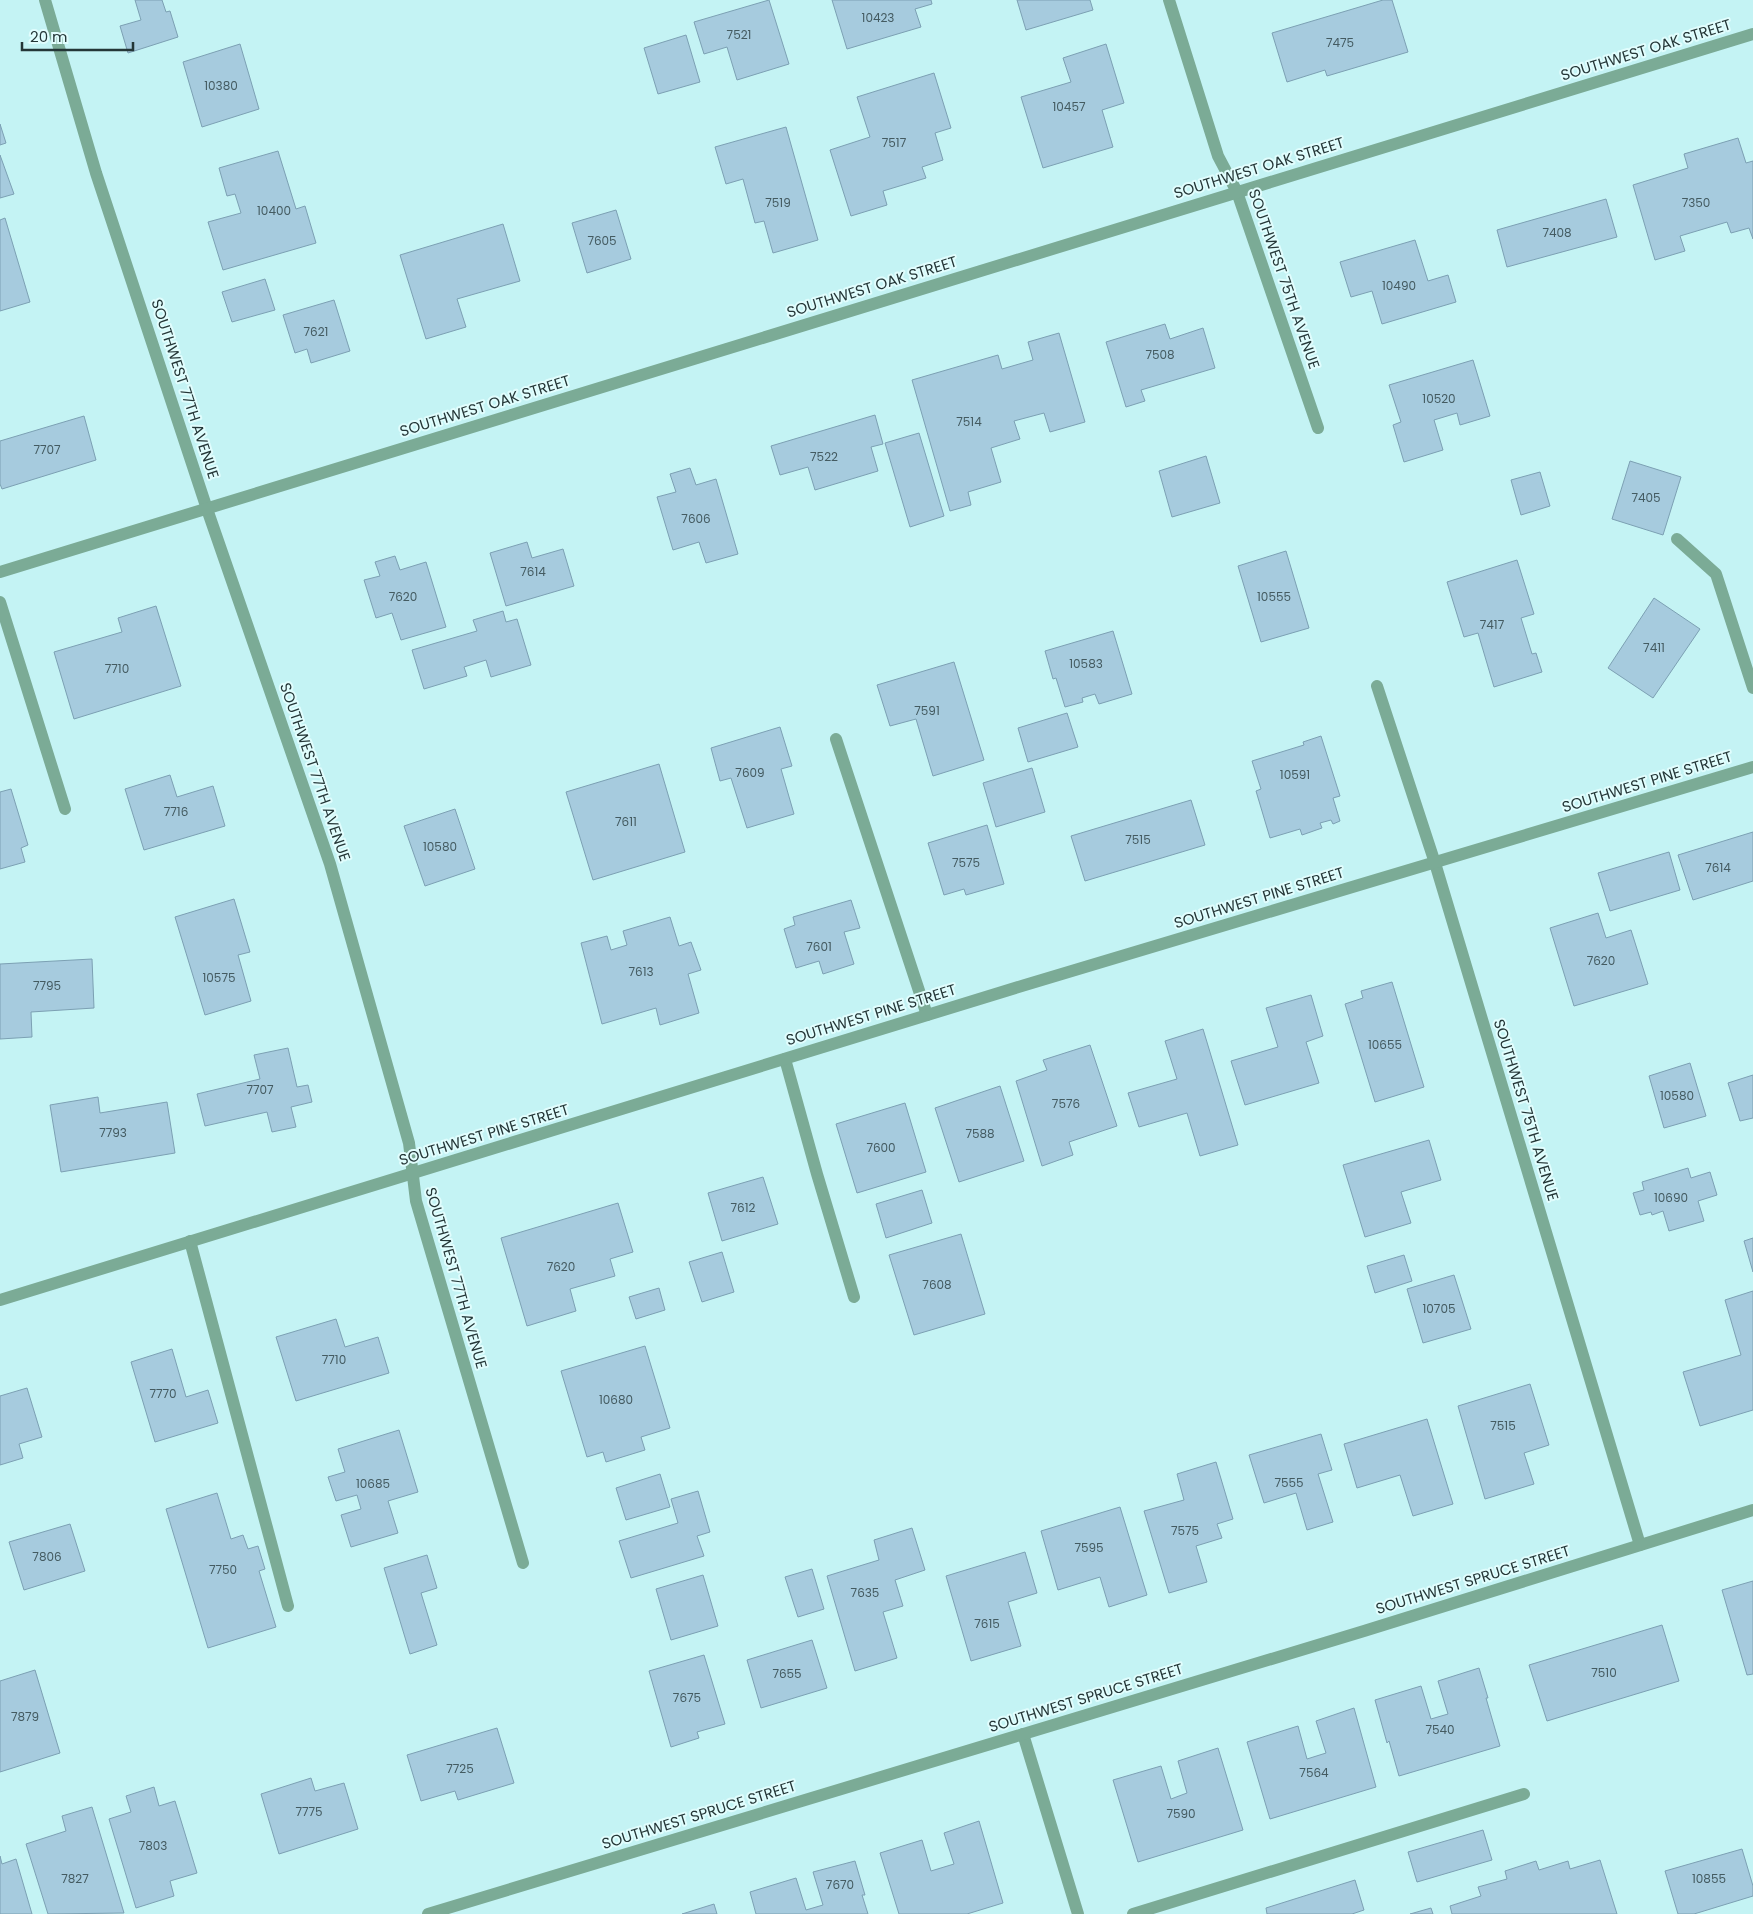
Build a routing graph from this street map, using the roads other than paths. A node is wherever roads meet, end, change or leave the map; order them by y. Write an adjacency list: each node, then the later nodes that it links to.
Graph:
1 (45, 0): 6 (street, SOUTHWEST 77TH AVENUE)
2 (1169, 0): 4 (street, SOUTHWEST 75TH AVENUE)
3 (1753, 34): 4 (street, SOUTHWEST OAK STREET)
4 (1237, 192): 5 (street, SOUTHWEST 75TH AVENUE); 6 (street, SOUTHWEST OAK STREET)
5 (1318, 428)
6 (207, 509): 8 (street, SOUTHWEST OAK STREET); 18 (street, SOUTHWEST 77TH AVENUE)
7 (1677, 539): 11 (street)
8 (0, 572)
9 (0, 602): 14 (street)
10 (1377, 686): 15 (street, SOUTHWEST 75TH AVENUE)
11 (1753, 688)
12 (836, 739): 16 (street)
13 (1753, 767): 15 (street, SOUTHWEST PINE STREET)
14 (65, 809)
15 (1435, 862): 16 (street, SOUTHWEST PINE STREET); 23 (street, SOUTHWEST 75TH AVENUE)
16 (927, 1015): 17 (street, SOUTHWEST PINE STREET)
17 (785, 1059): 18 (street, SOUTHWEST PINE STREET); 20 (street)
18 (411, 1174): 19 (street, SOUTHWEST PINE STREET); 24 (street, SOUTHWEST 77TH AVENUE)
19 (190, 1241): 21 (street, SOUTHWEST PINE STREET); 25 (street)
20 (854, 1297)
21 (0, 1300)
22 (1753, 1510): 23 (street, SOUTHWEST SPRUCE STREET)
23 (1640, 1545): 26 (street, SOUTHWEST SPRUCE STREET)
24 (523, 1564)
25 (288, 1606)
26 (1023, 1734): 28 (street, SOUTHWEST SPRUCE STREET); 29 (street)
27 (1524, 1794): 30 (street)
28 (428, 1914)
29 (1078, 1914)
30 (1133, 1914)

